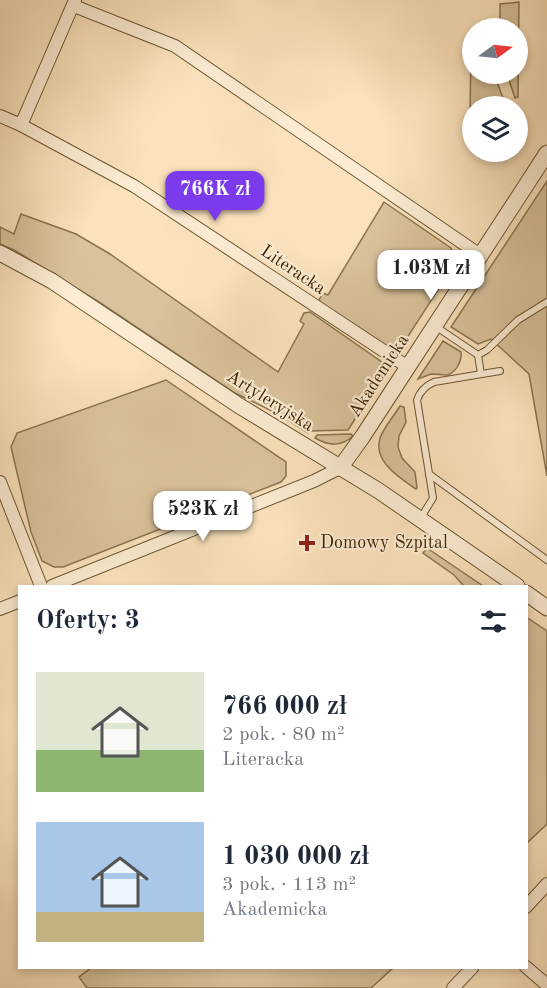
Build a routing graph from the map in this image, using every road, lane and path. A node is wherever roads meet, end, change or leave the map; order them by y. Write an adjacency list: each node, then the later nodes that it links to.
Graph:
1 (74, 3): 3 (street); 6 (street)
2 (0, 116): 3 (street, Literacka)
3 (21, 125): 10 (street, Literacka)
4 (547, 153): 6 (street, Akademicka)
5 (0, 253): 13 (street, Artyleryjska)
6 (480, 255): 8 (street, Akademicka)
7 (547, 302): 9 (lane)
8 (435, 326): 9 (lane); 10 (street, Akademicka)
9 (478, 355): 12 (lane)
10 (408, 368): 13 (street, Akademicka)
11 (500, 371): 12 (lane)
12 (481, 374): 14 (lane)
13 (340, 468): 16 (street, Artyleryjska); 19 (street)
14 (429, 474): 16 (lane); 17 (lane)
15 (0, 482): 18 (street)
16 (419, 519): 20 (street, Artyleryjska)
17 (547, 560)
18 (41, 585)
19 (54, 585)
20 (516, 585)
21 (528, 594): 23 (street)
22 (18, 601): 24 (street)
23 (547, 608)
24 (0, 609)
25 (547, 884): 26 (street)
26 (528, 905)
27 (471, 969): 30 (street)
28 (528, 969): 29 (street)
29 (547, 985)
30 (453, 988)

